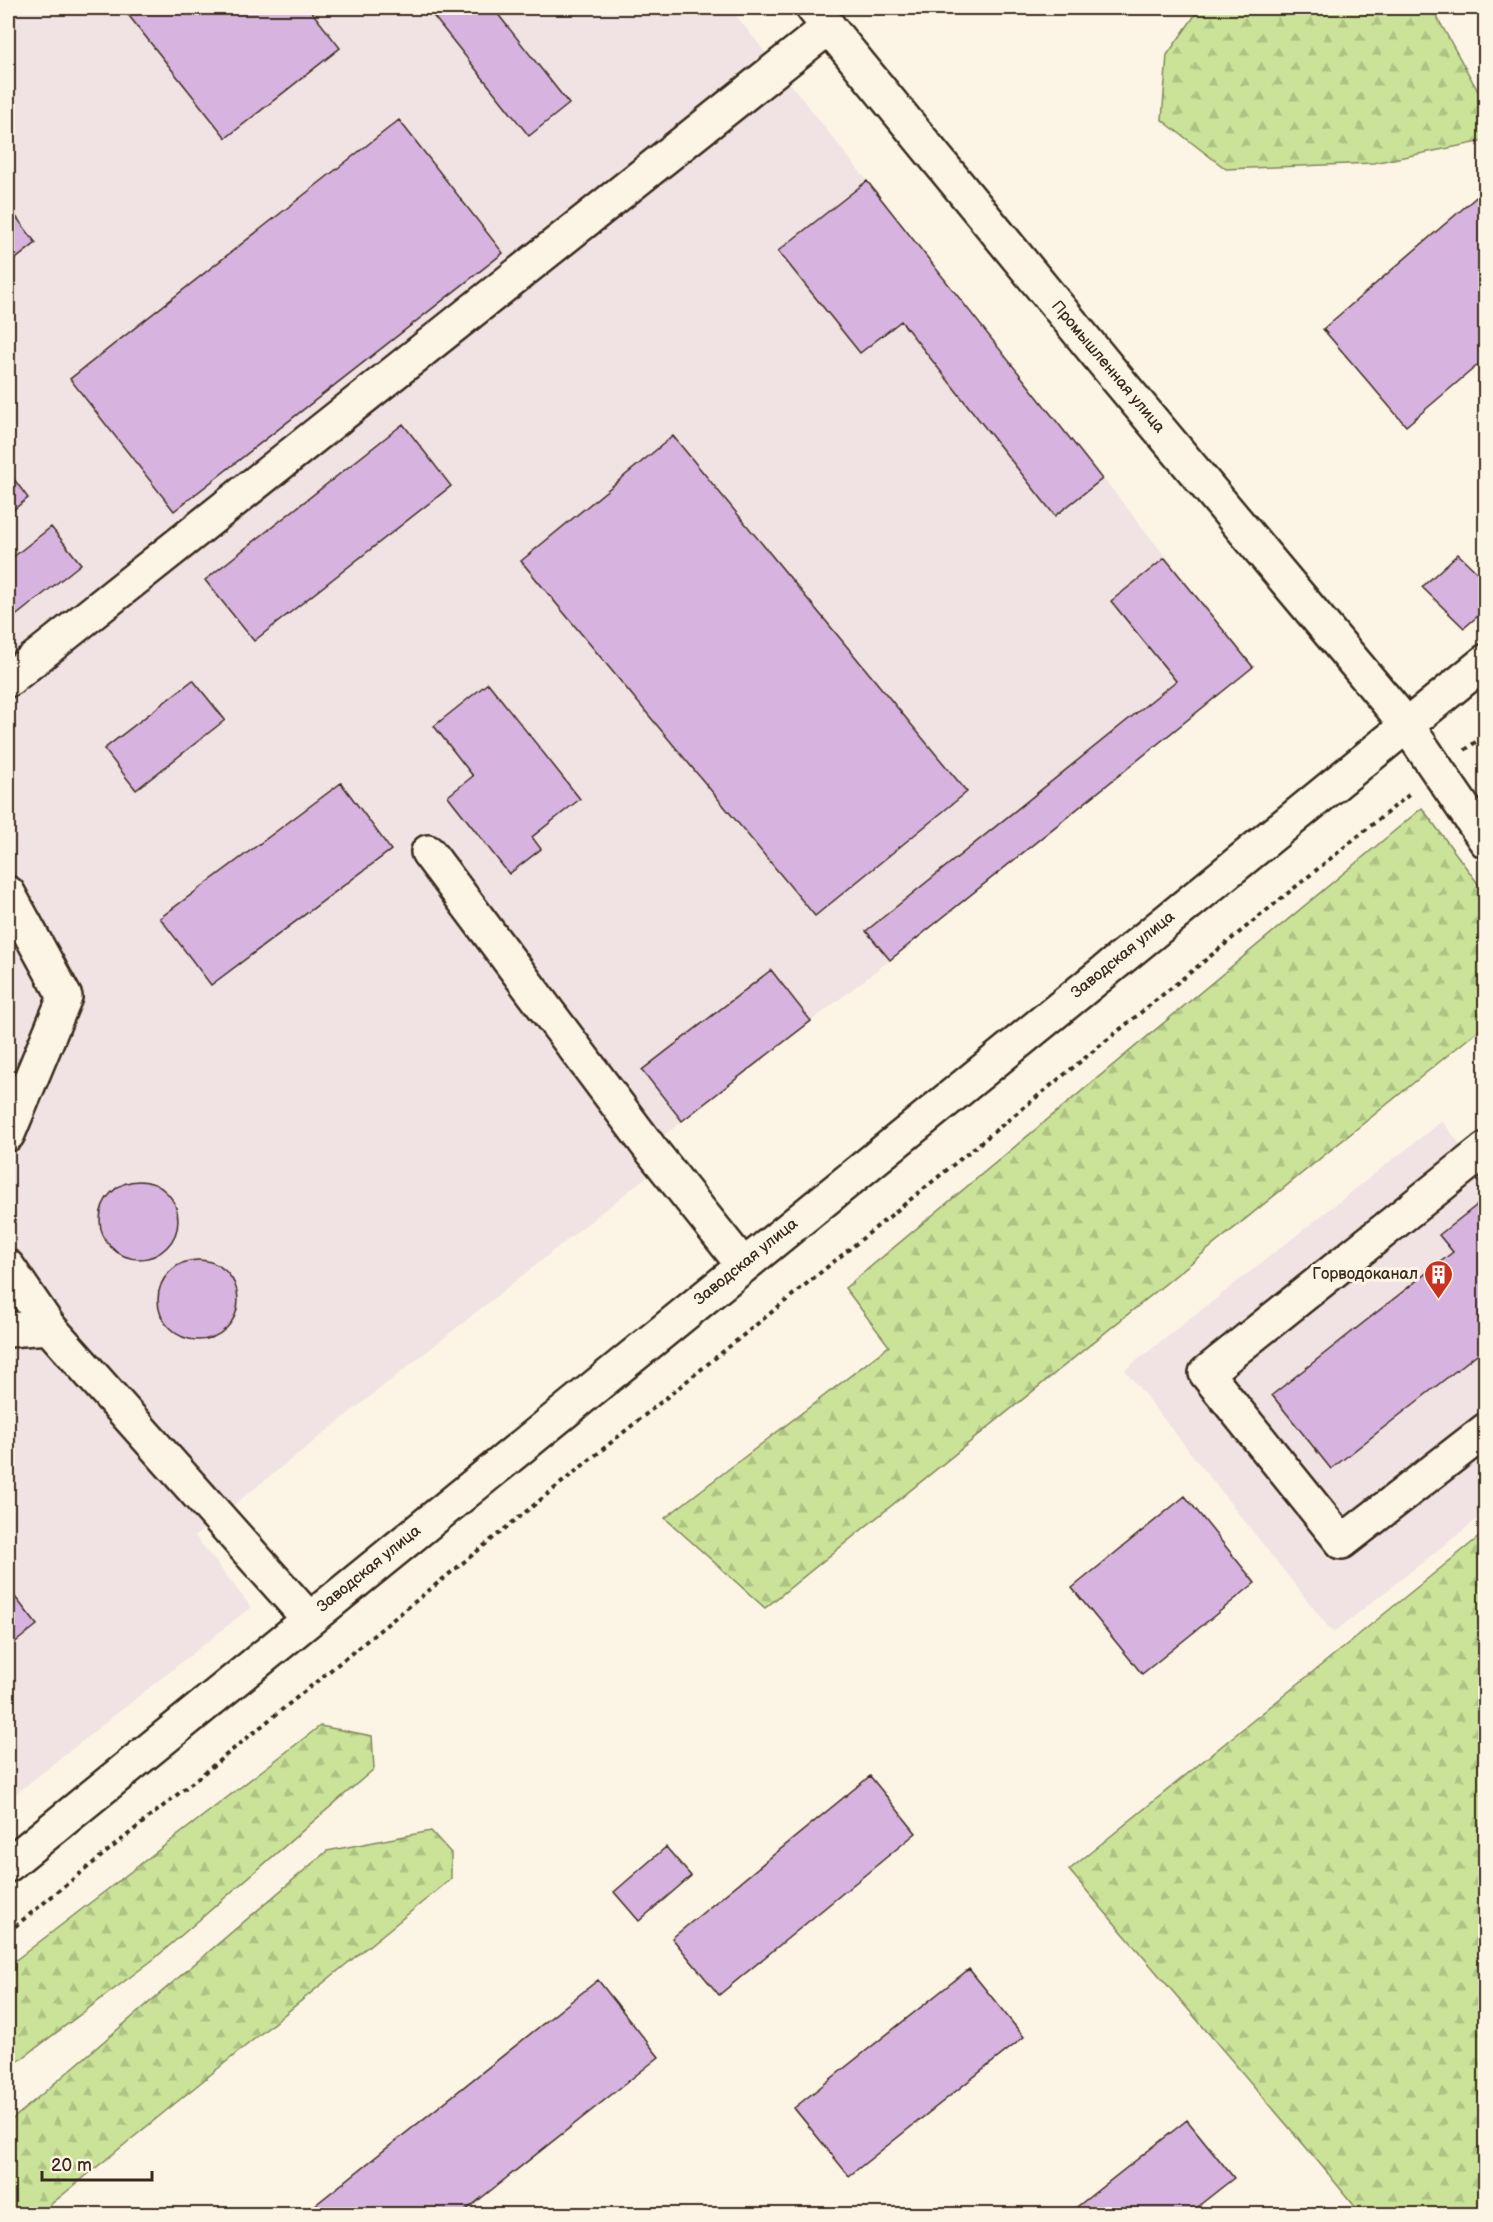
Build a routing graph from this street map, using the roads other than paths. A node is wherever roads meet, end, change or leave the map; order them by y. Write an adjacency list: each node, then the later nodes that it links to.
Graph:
1 (821, 17): 3 (main road); 4 (main road, Промышленная улица)
2 (1485, 661): 4 (main road, Заводская улица)
3 (8, 681)
4 (1406, 724): 5 (main road, Промышленная улица); 10 (main road, Заводская улица)
5 (1485, 841)
6 (428, 852): 10 (main road)
7 (8, 893): 8 (main road)
8 (8, 1134)
9 (1485, 1149): 14 (main road)
10 (743, 1265): 15 (main road, Заводская улица)
11 (8, 1267): 12 (main road)
12 (49, 1327): 13 (main road); 15 (main road)
13 (8, 1330)
14 (1485, 1430)
15 (309, 1619): 16 (main road, Заводская улица)
16 (8, 1865)

